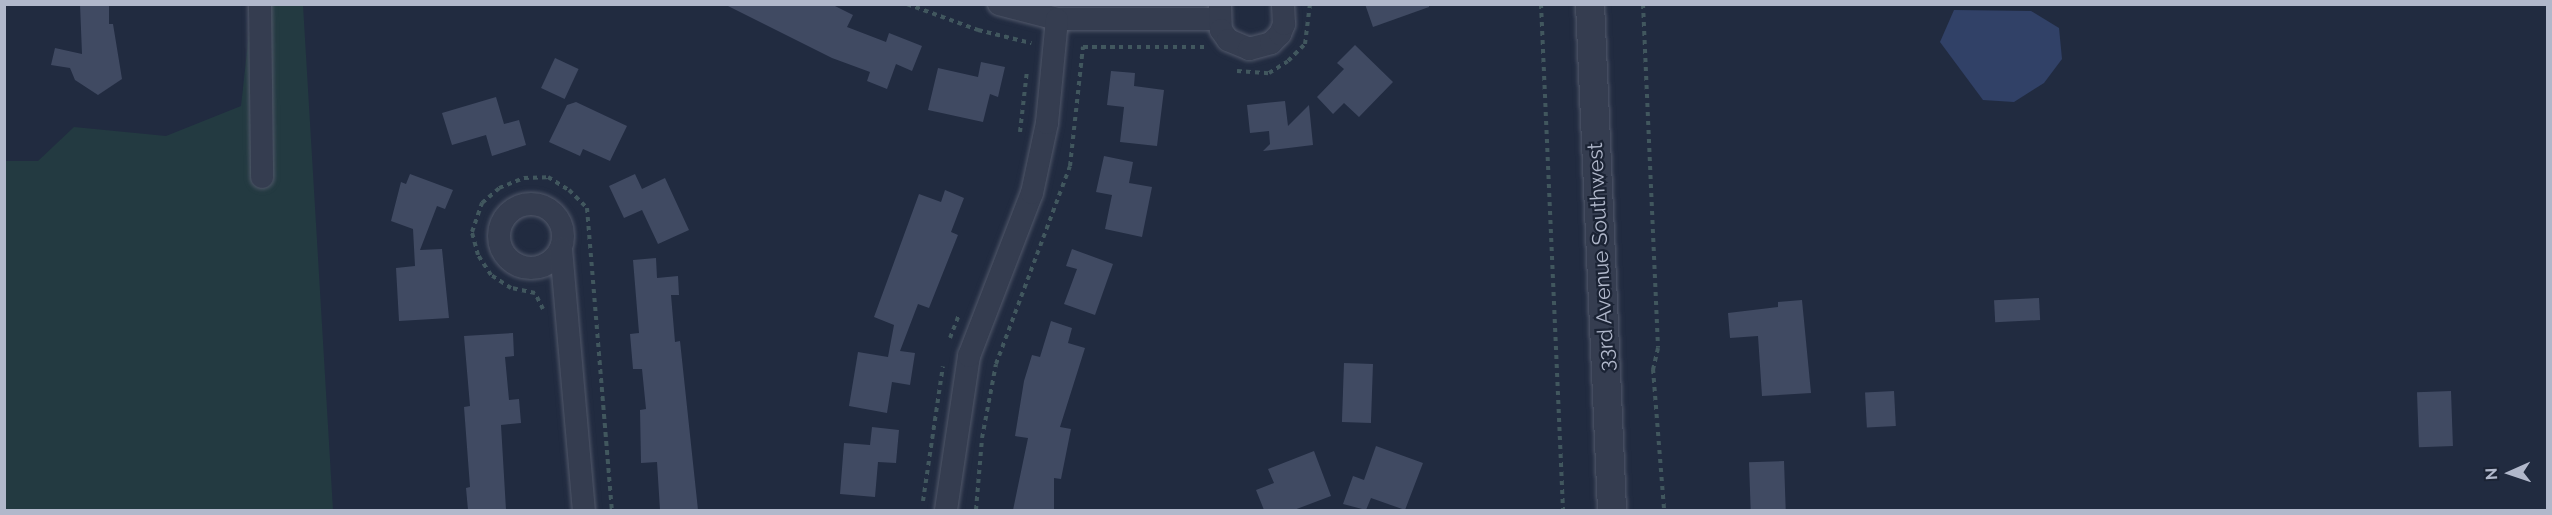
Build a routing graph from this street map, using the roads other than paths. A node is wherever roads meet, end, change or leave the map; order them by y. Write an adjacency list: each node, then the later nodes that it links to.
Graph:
1 (260, 4): 7 (street)
2 (999, 4): 6 (street)
3 (1283, 4): 5 (street)
4 (1590, 4): 11 (street, 33rd Avenue Southwest)
5 (1219, 12): 6 (street)
6 (1057, 19): 10 (street)
7 (262, 177)
8 (561, 249): 9 (street)
9 (584, 510)
10 (946, 510)
11 (1612, 510)

